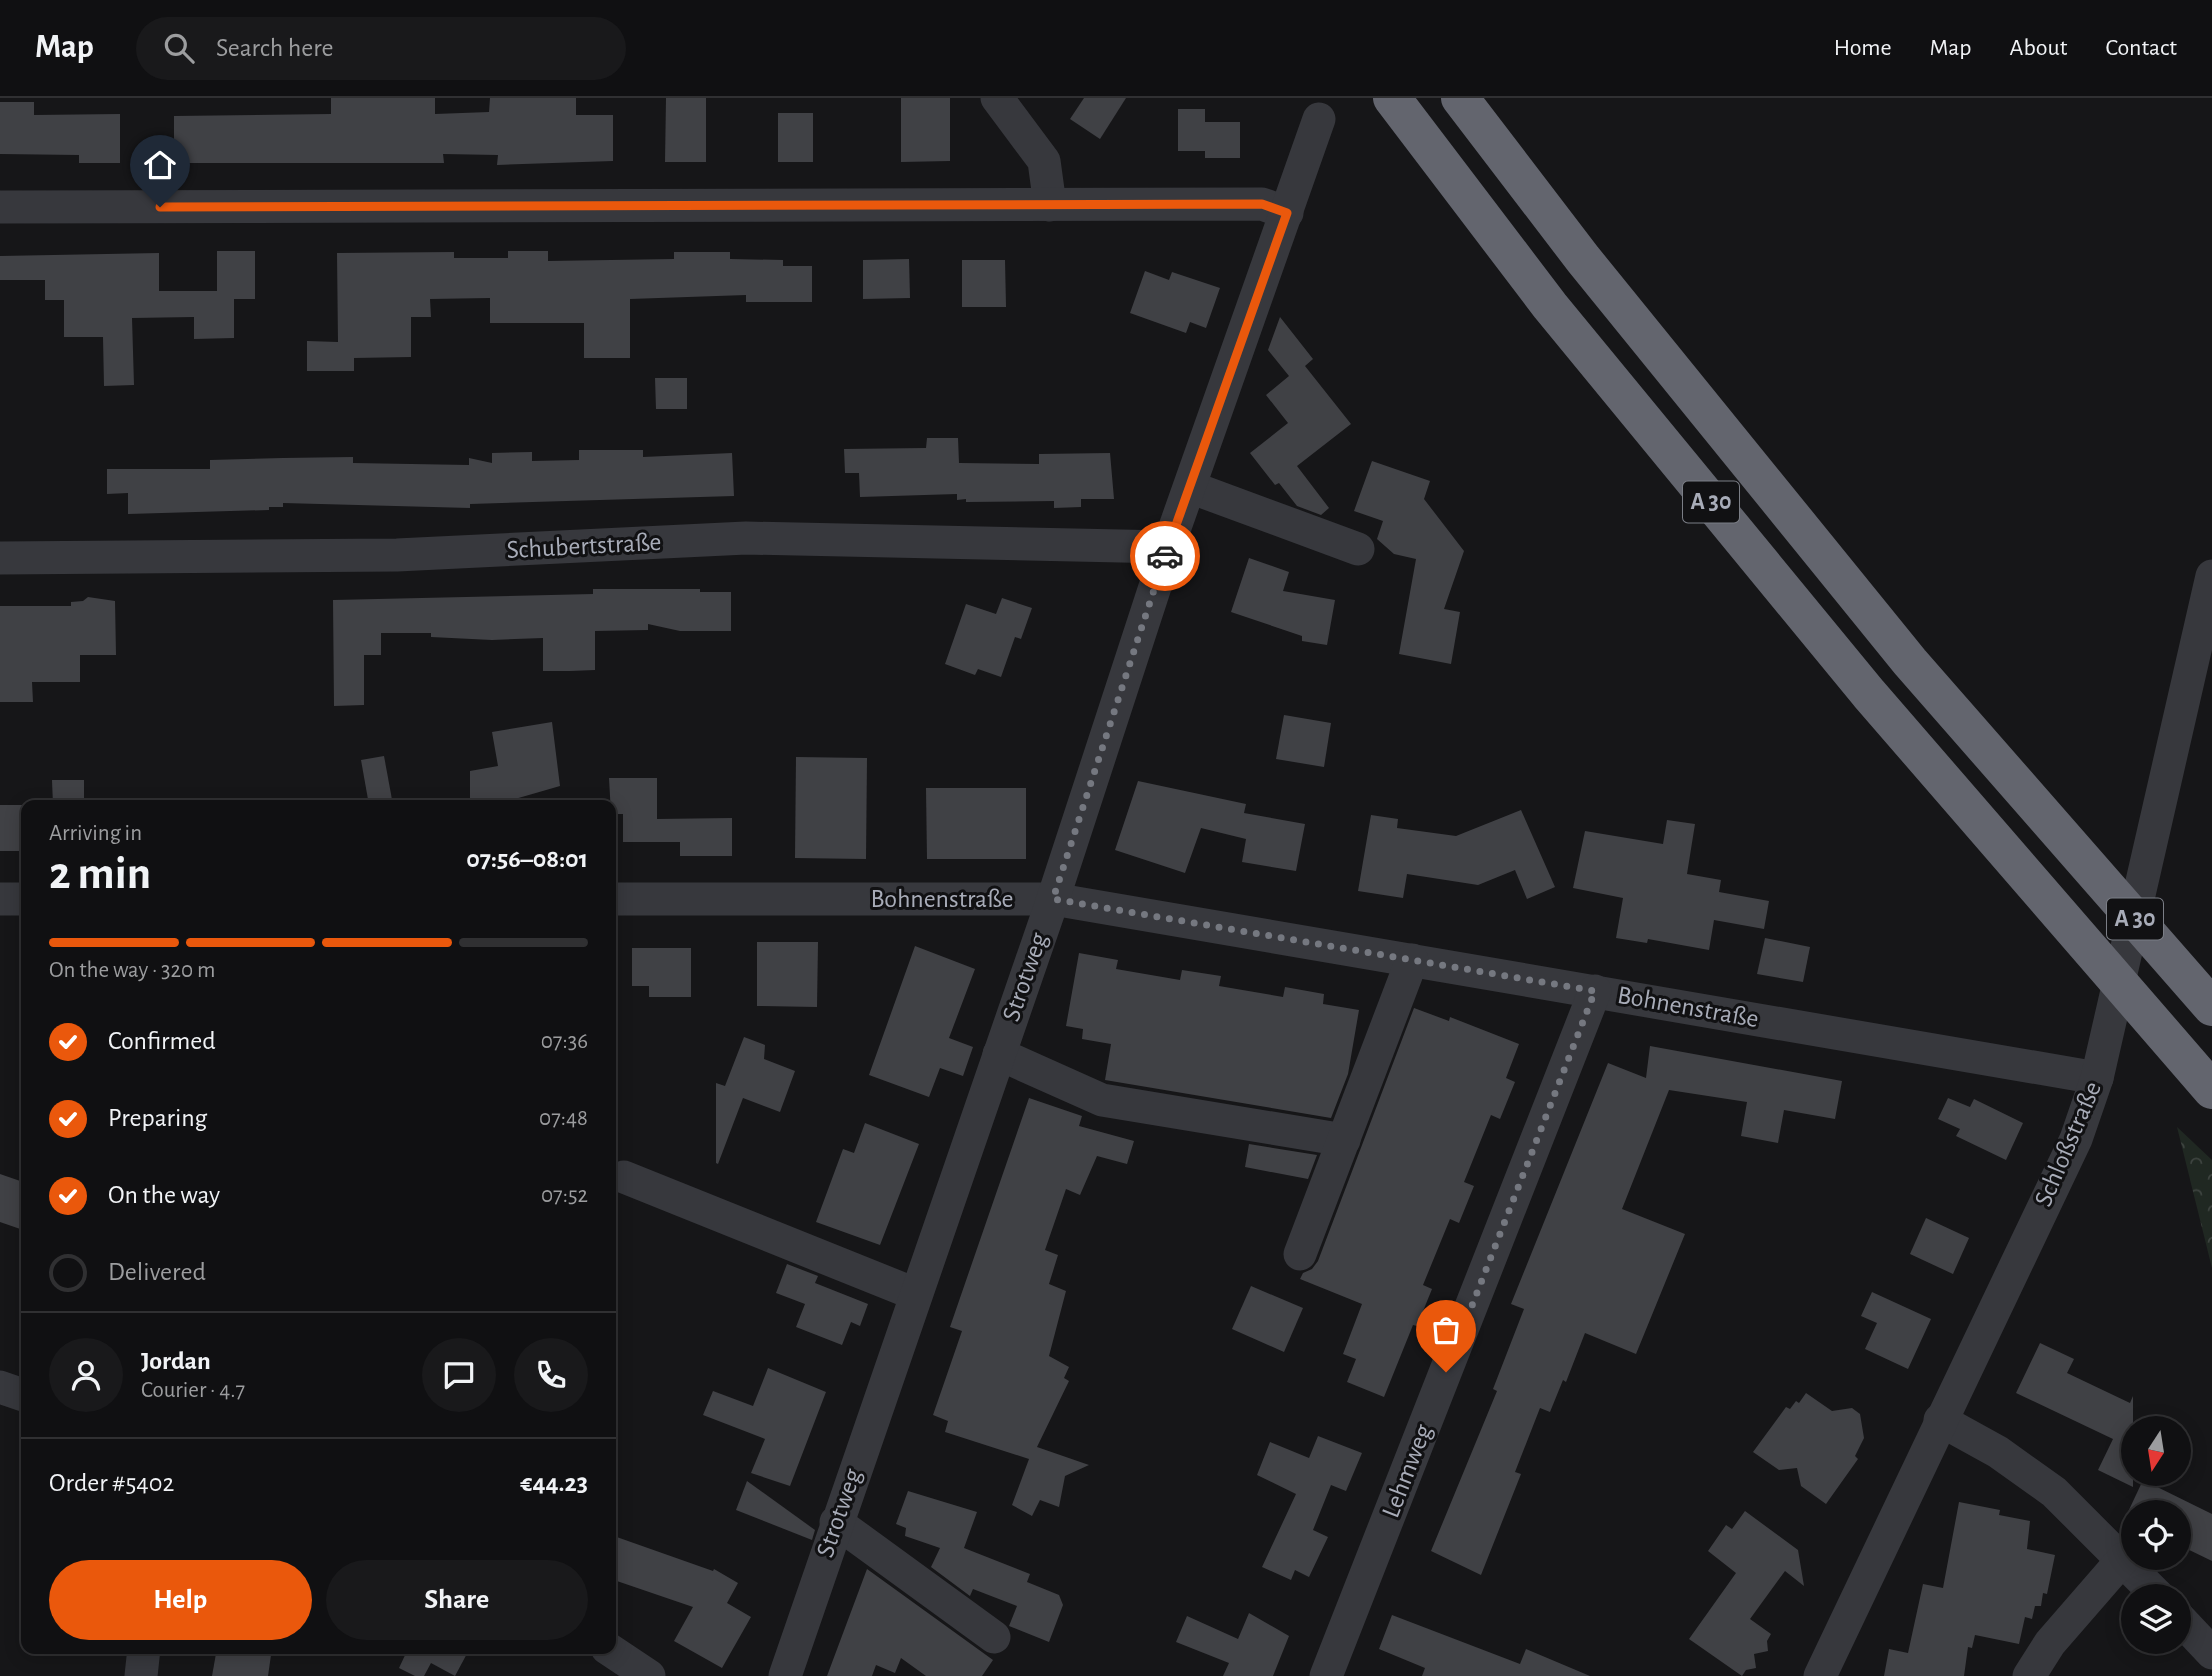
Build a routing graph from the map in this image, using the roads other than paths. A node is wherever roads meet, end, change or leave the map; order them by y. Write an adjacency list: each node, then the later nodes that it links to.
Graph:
1 (997, 98): 5 (street)
2 (1392, 98): 22 (highway, A 30)
3 (1460, 98): 19 (highway, A 30)
4 (1319, 119): 7 (street, Strotweg)
5 (1050, 205): 6 (street); 7 (street)
6 (0, 207)
7 (1287, 213): 8 (street, Strotweg)
8 (1189, 487): 9 (street, Strotweg); 10 (street)
9 (1168, 547): 11 (street, Schubertstraße); 16 (street, Strotweg)
10 (1358, 549)
11 (0, 558)
12 (2212, 576): 21 (street, Schloßstraße)
13 (616, 898): 16 (street, Bohnenstraße)
14 (0, 899): 15 (street)
15 (21, 899)
16 (1053, 899): 17 (street, Bohnenstraße); 20 (street, Strotweg)
17 (1412, 960): 18 (street, Bohnenstraße); 23 (street)
18 (1595, 991): 21 (street, Bohnenstraße); 43 (street, Lehmweg)
19 (2212, 1007)
20 (999, 1054): 23 (street); 26 (street, Strotweg)
21 (2097, 1077): 29 (street, Schloßstraße)
22 (2203, 1080)
23 (1344, 1140): 25 (street)
24 (624, 1177): 26 (street)
25 (1300, 1254)
26 (915, 1294): 30 (street, Strotweg)
27 (0, 1387): 28 (street)
28 (21, 1394)
29 (1940, 1420): 31 (street); 44 (street, Schloßstraße)
30 (836, 1522): 36 (street); 42 (street, Strotweg)
31 (2121, 1557)
32 (2121, 1561): 45 (street)
33 (2133, 1570): 34 (street)
34 (2147, 1584)
35 (2191, 1631): 37 (street)
36 (995, 1637)
37 (2212, 1653)
38 (143, 1654): 40 (street)
39 (616, 1654): 41 (street)
40 (141, 1676)
41 (649, 1676)
42 (785, 1676)
43 (1326, 1676)
44 (1820, 1676)
45 (2029, 1676)

